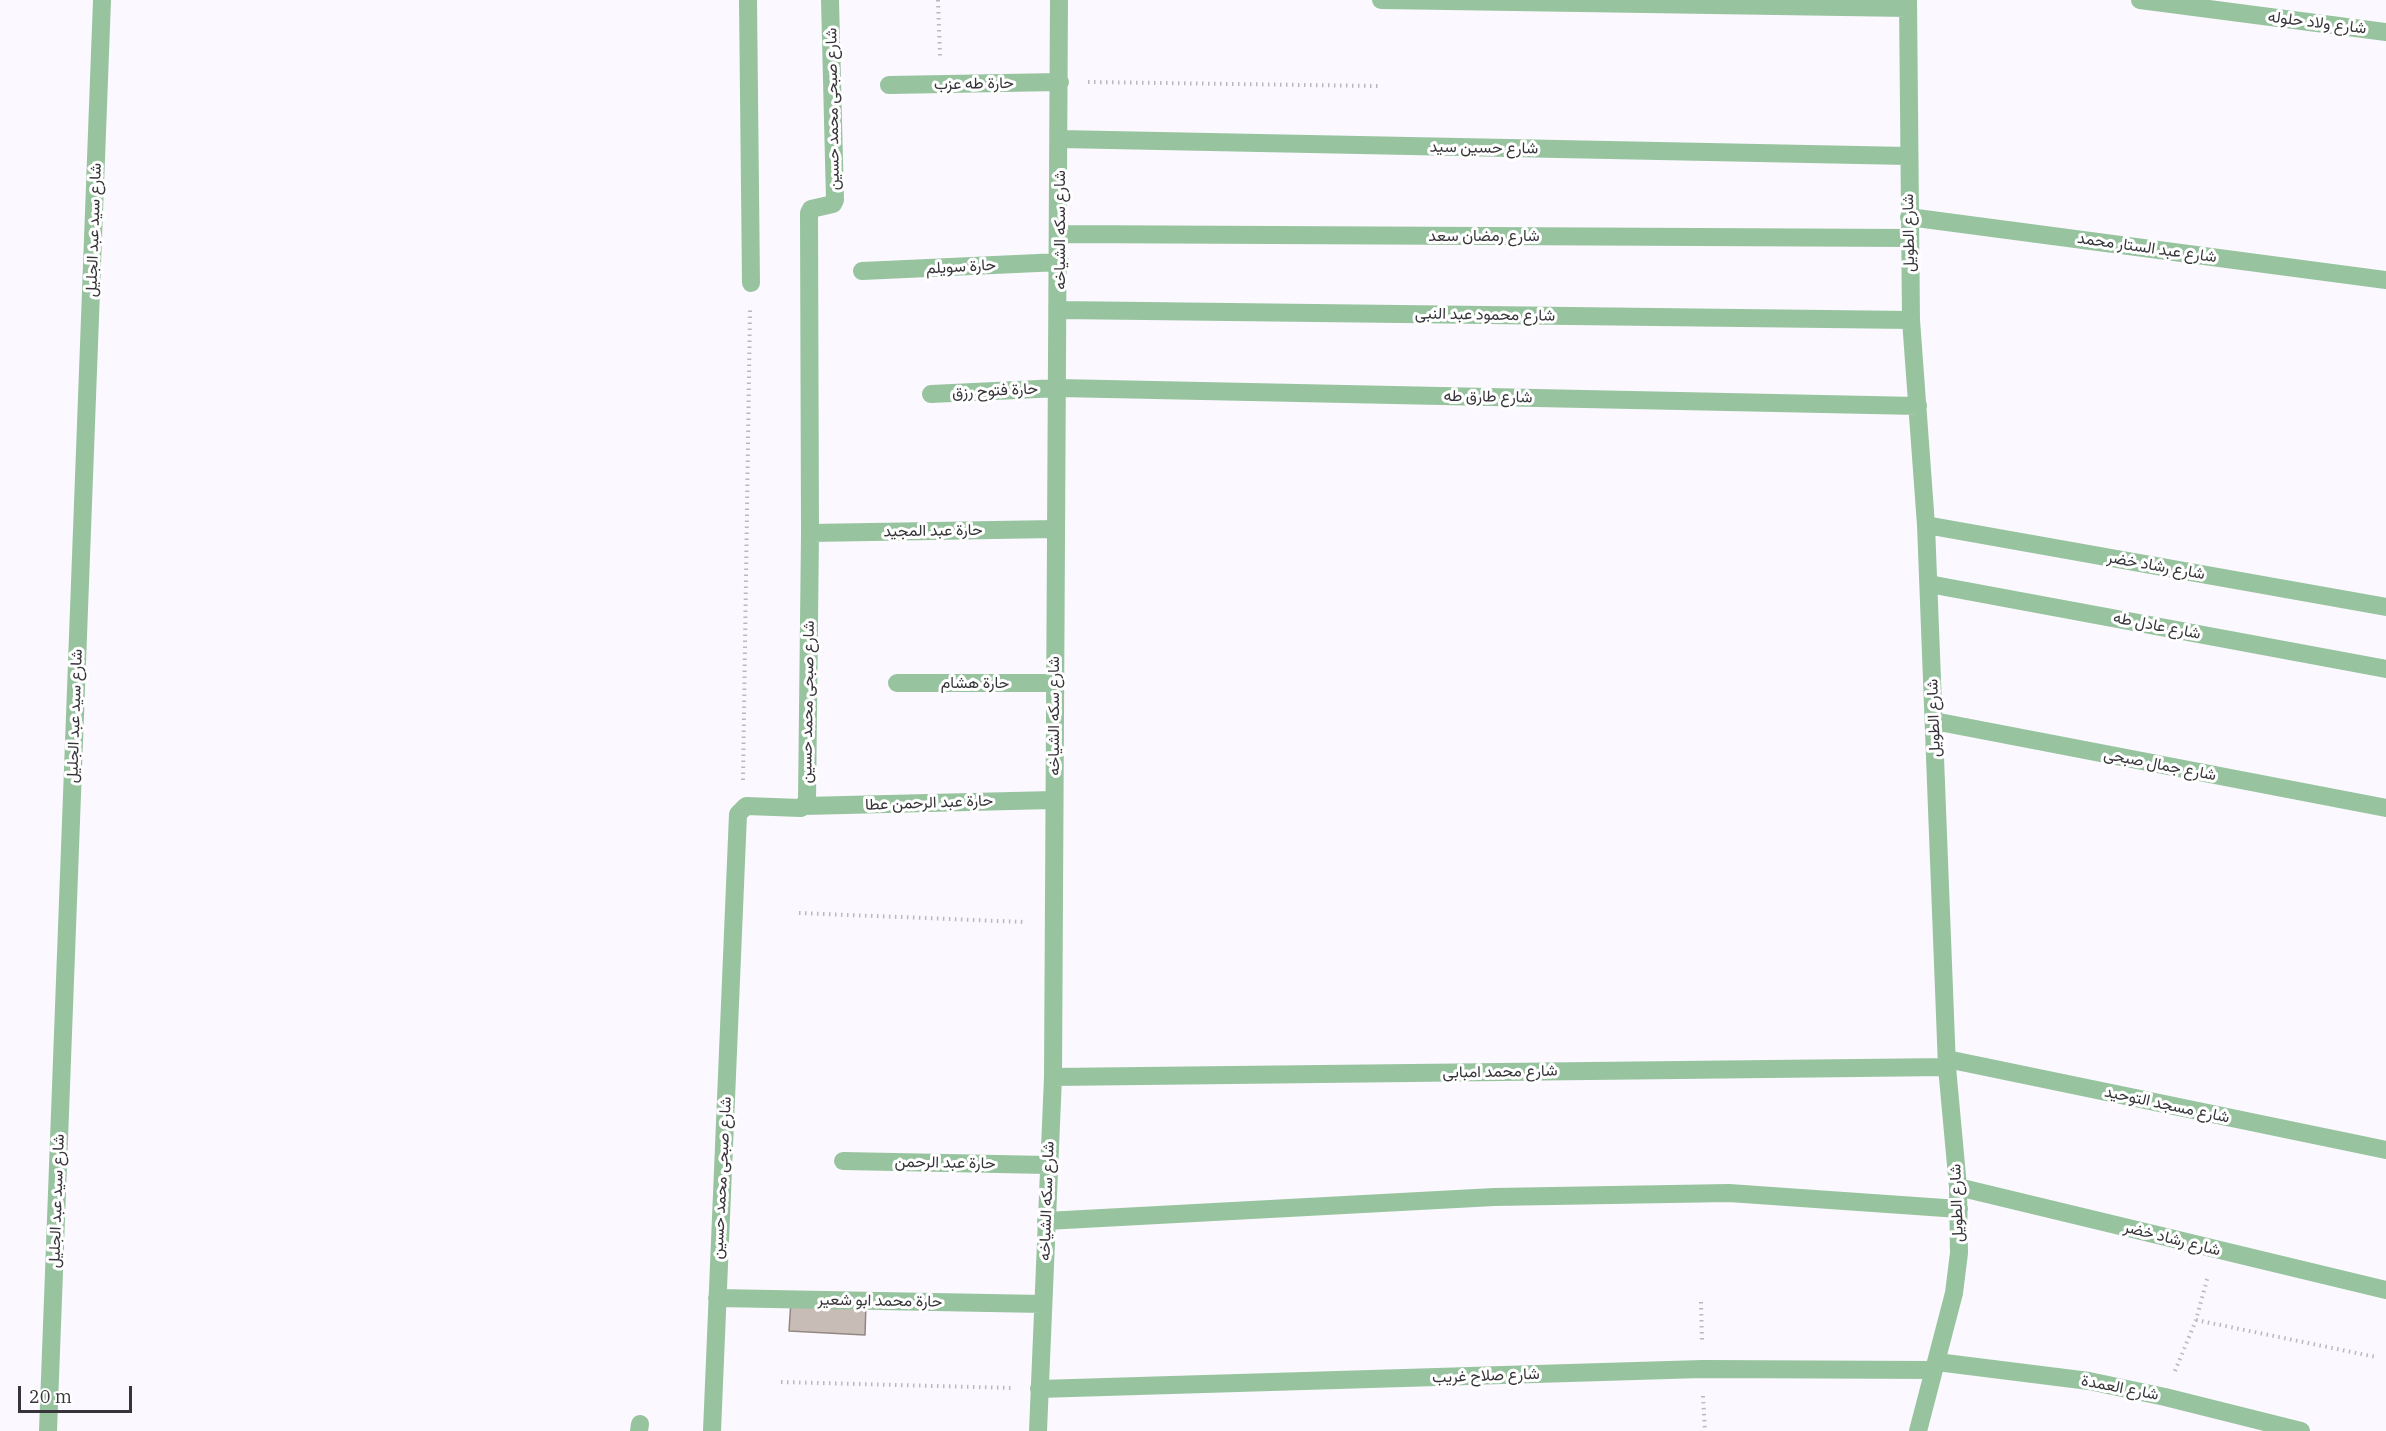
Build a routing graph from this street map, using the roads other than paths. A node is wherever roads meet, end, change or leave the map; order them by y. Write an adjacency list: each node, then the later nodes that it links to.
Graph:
1 (102, 0): 50 (street, شارع سيد عبد الجليل)
2 (748, 0): 19 (street)
3 (830, 0): 27 (street, شارع صبحى محمد حسين)
4 (1059, 0): 9 (street, شارع سكه الشياخه)
5 (1381, 0): 7 (street)
6 (2140, 0): 8 (street, شارع ولاد حلوله)
7 (1908, 4): 12 (street, شارع الطويل)
8 (2386, 32)
9 (1060, 82): 10 (street, حارة طه عزب); 11 (street, شارع سكه الشياخه)
10 (889, 85)
11 (1060, 139): 12 (street, شارع حسين سيد); 14 (street, شارع سكه الشياخه)
12 (1908, 156): 13 (street, شارع الطويل)
13 (1909, 217): 15 (street, شارع الطويل); 18 (street, شارع عبد الستار محمد)
14 (1060, 234): 15 (street, شارع رمضان سعد); 16 (street, شارع سكه الشياخه)
15 (1909, 238): 21 (street, شارع الطويل)
16 (1060, 262): 17 (street, حارة سويلم); 20 (street, شارع سكه الشياخه)
17 (862, 271)
18 (2386, 280)
19 (751, 283)
20 (1059, 310): 21 (street, شارع محمود عبد النبى); 22 (street, شارع سكه الشياخه)
21 (1911, 320): 24 (street, شارع الطويل)
22 (1059, 388): 23 (street, حارة فتوح رزق); 24 (street, شارع طارق طه); 26 (street, شارع سكه الشياخه)
23 (931, 394)
24 (1918, 406): 25 (street, شارع الطويل)
25 (1926, 525): 28 (street, شارع الطويل); 29 (street, شارع رشاد خضر)
26 (1055, 529): 27 (street, حارة عبد المجيد); 32 (street, شارع سكه الشياخه)
27 (810, 533): 35 (street, شارع صبحى محمد حسين)
28 (1929, 584): 30 (street, شارع عادل طه); 33 (street, شارع الطويل)
29 (2386, 607)
30 (2386, 669)
31 (897, 682): 32 (street, حارة هشام)
32 (1054, 683): 34 (street, شارع سكه الشياخه)
33 (1934, 721): 36 (street, شارع جمال صبحى); 37 (street, شارع الطويل)
34 (1053, 800): 35 (street, حارة عبد الرحمن عطا); 38 (street, شارع سكه الشياخه)
35 (804, 806): 46 (street, شارع صبحى محمد حسين)
36 (2386, 808)
37 (1947, 1063): 38 (street, شارع محمد امبابى); 39 (street, شارع مسجد التوحيد); 42 (street, شارع الطويل)
38 (1053, 1077): 41 (street, شارع سكه الشياخه)
39 (2386, 1150)
40 (843, 1161): 41 (street, حارة عبد الرحمن)
41 (1048, 1166): 44 (street, شارع سكه الشياخه)
42 (1958, 1187): 43 (street, شارع الطويل); 45 (street, شارع رشاد خضر)
43 (1959, 1209): 44 (street); 48 (street, شارع الطويل)
44 (1046, 1221): 47 (street, شارع سكه الشياخه)
45 (2386, 1290)
46 (717, 1298): 47 (street, حارة محمد ابو شعير); 51 (street, شارع صبحى محمد حسين)
47 (1043, 1304): 49 (street, شارع سكه الشياخه)
48 (1935, 1366): 49 (street, شارع صلاح غريب); 53 (street, شارع الطويل); 54 (street, شارع العمدة)
49 (1039, 1389): 52 (street, شارع سكه الشياخه)
50 (48, 1431)
51 (712, 1431)
52 (1038, 1431)
53 (1918, 1431)
54 (2301, 1431)

